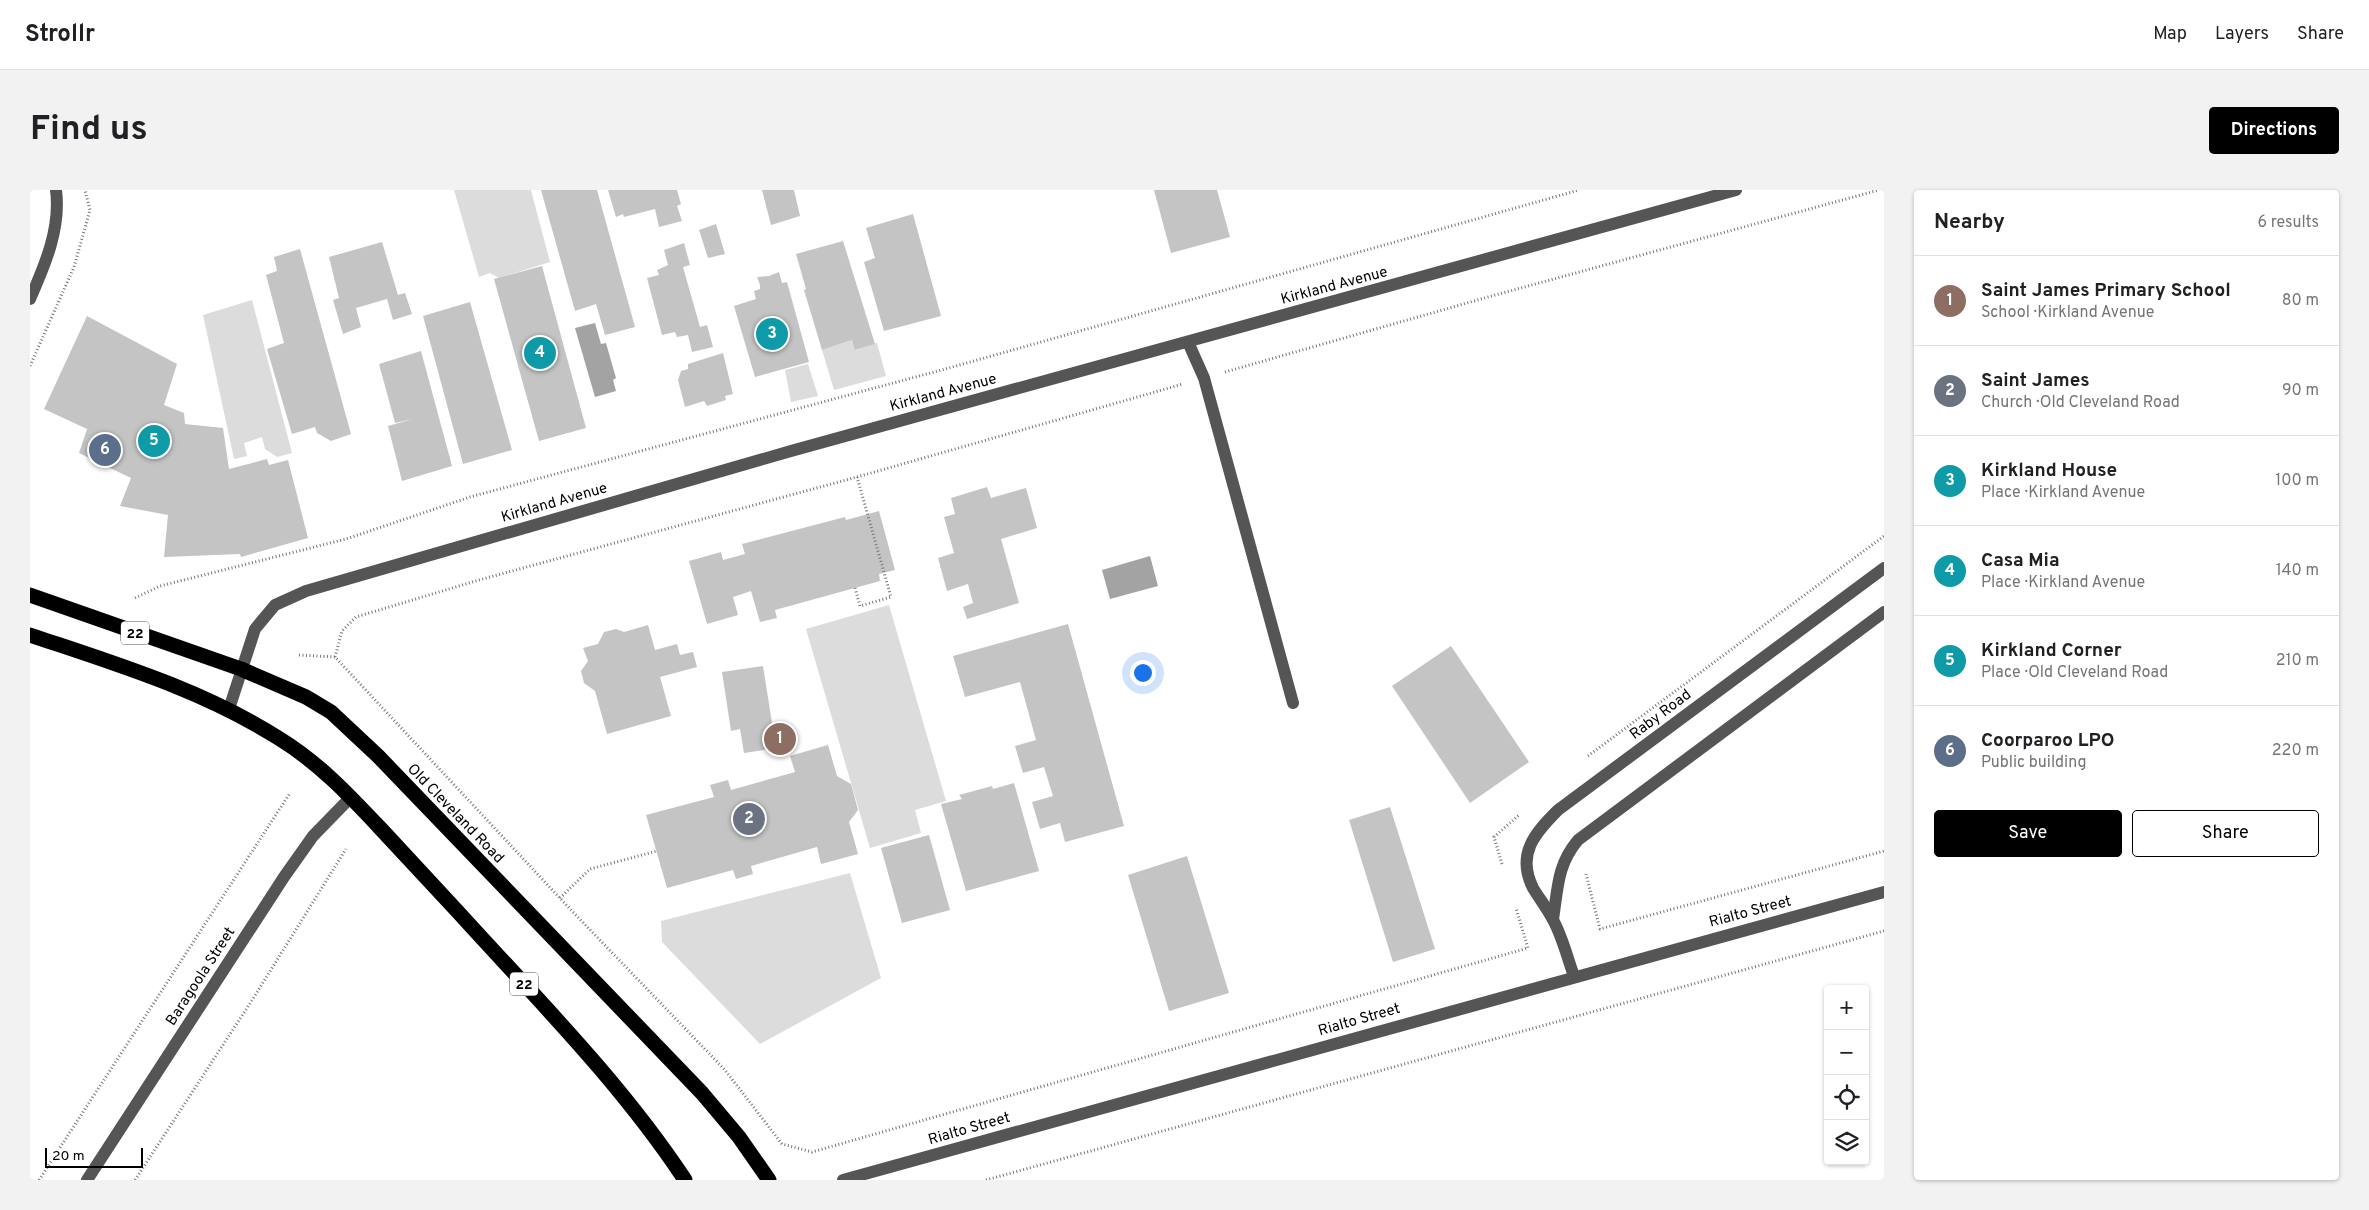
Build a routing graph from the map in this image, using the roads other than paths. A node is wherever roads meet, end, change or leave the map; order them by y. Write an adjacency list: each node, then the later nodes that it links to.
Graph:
1 (56, 190): 3 (street)
2 (1736, 190): 4 (street, Kirkland Avenue)
3 (30, 299)
4 (1188, 342): 9 (street, Kirkland Avenue); 10 (street)
5 (1884, 568): 14 (street, Raby Road)
6 (30, 595): 9 (highway, Old Cleveland Road / 22)
7 (1884, 612): 14 (street, Raby Road)
8 (30, 635): 11 (highway, 22)
9 (241, 669): 11 (street, Kirkland Avenue); 18 (highway, Old Cleveland Road / 22)
10 (1293, 703)
11 (229, 709): 12 (highway, 22)
12 (351, 797): 16 (street, Baragoola Street); 17 (highway, 22)
13 (1884, 892): 15 (street, Rialto Street)
14 (1553, 919): 15 (street, Raby Road)
15 (1574, 976): 19 (street, Rialto Street)
16 (87, 1180)
17 (685, 1180)
18 (769, 1180)
19 (843, 1180)

